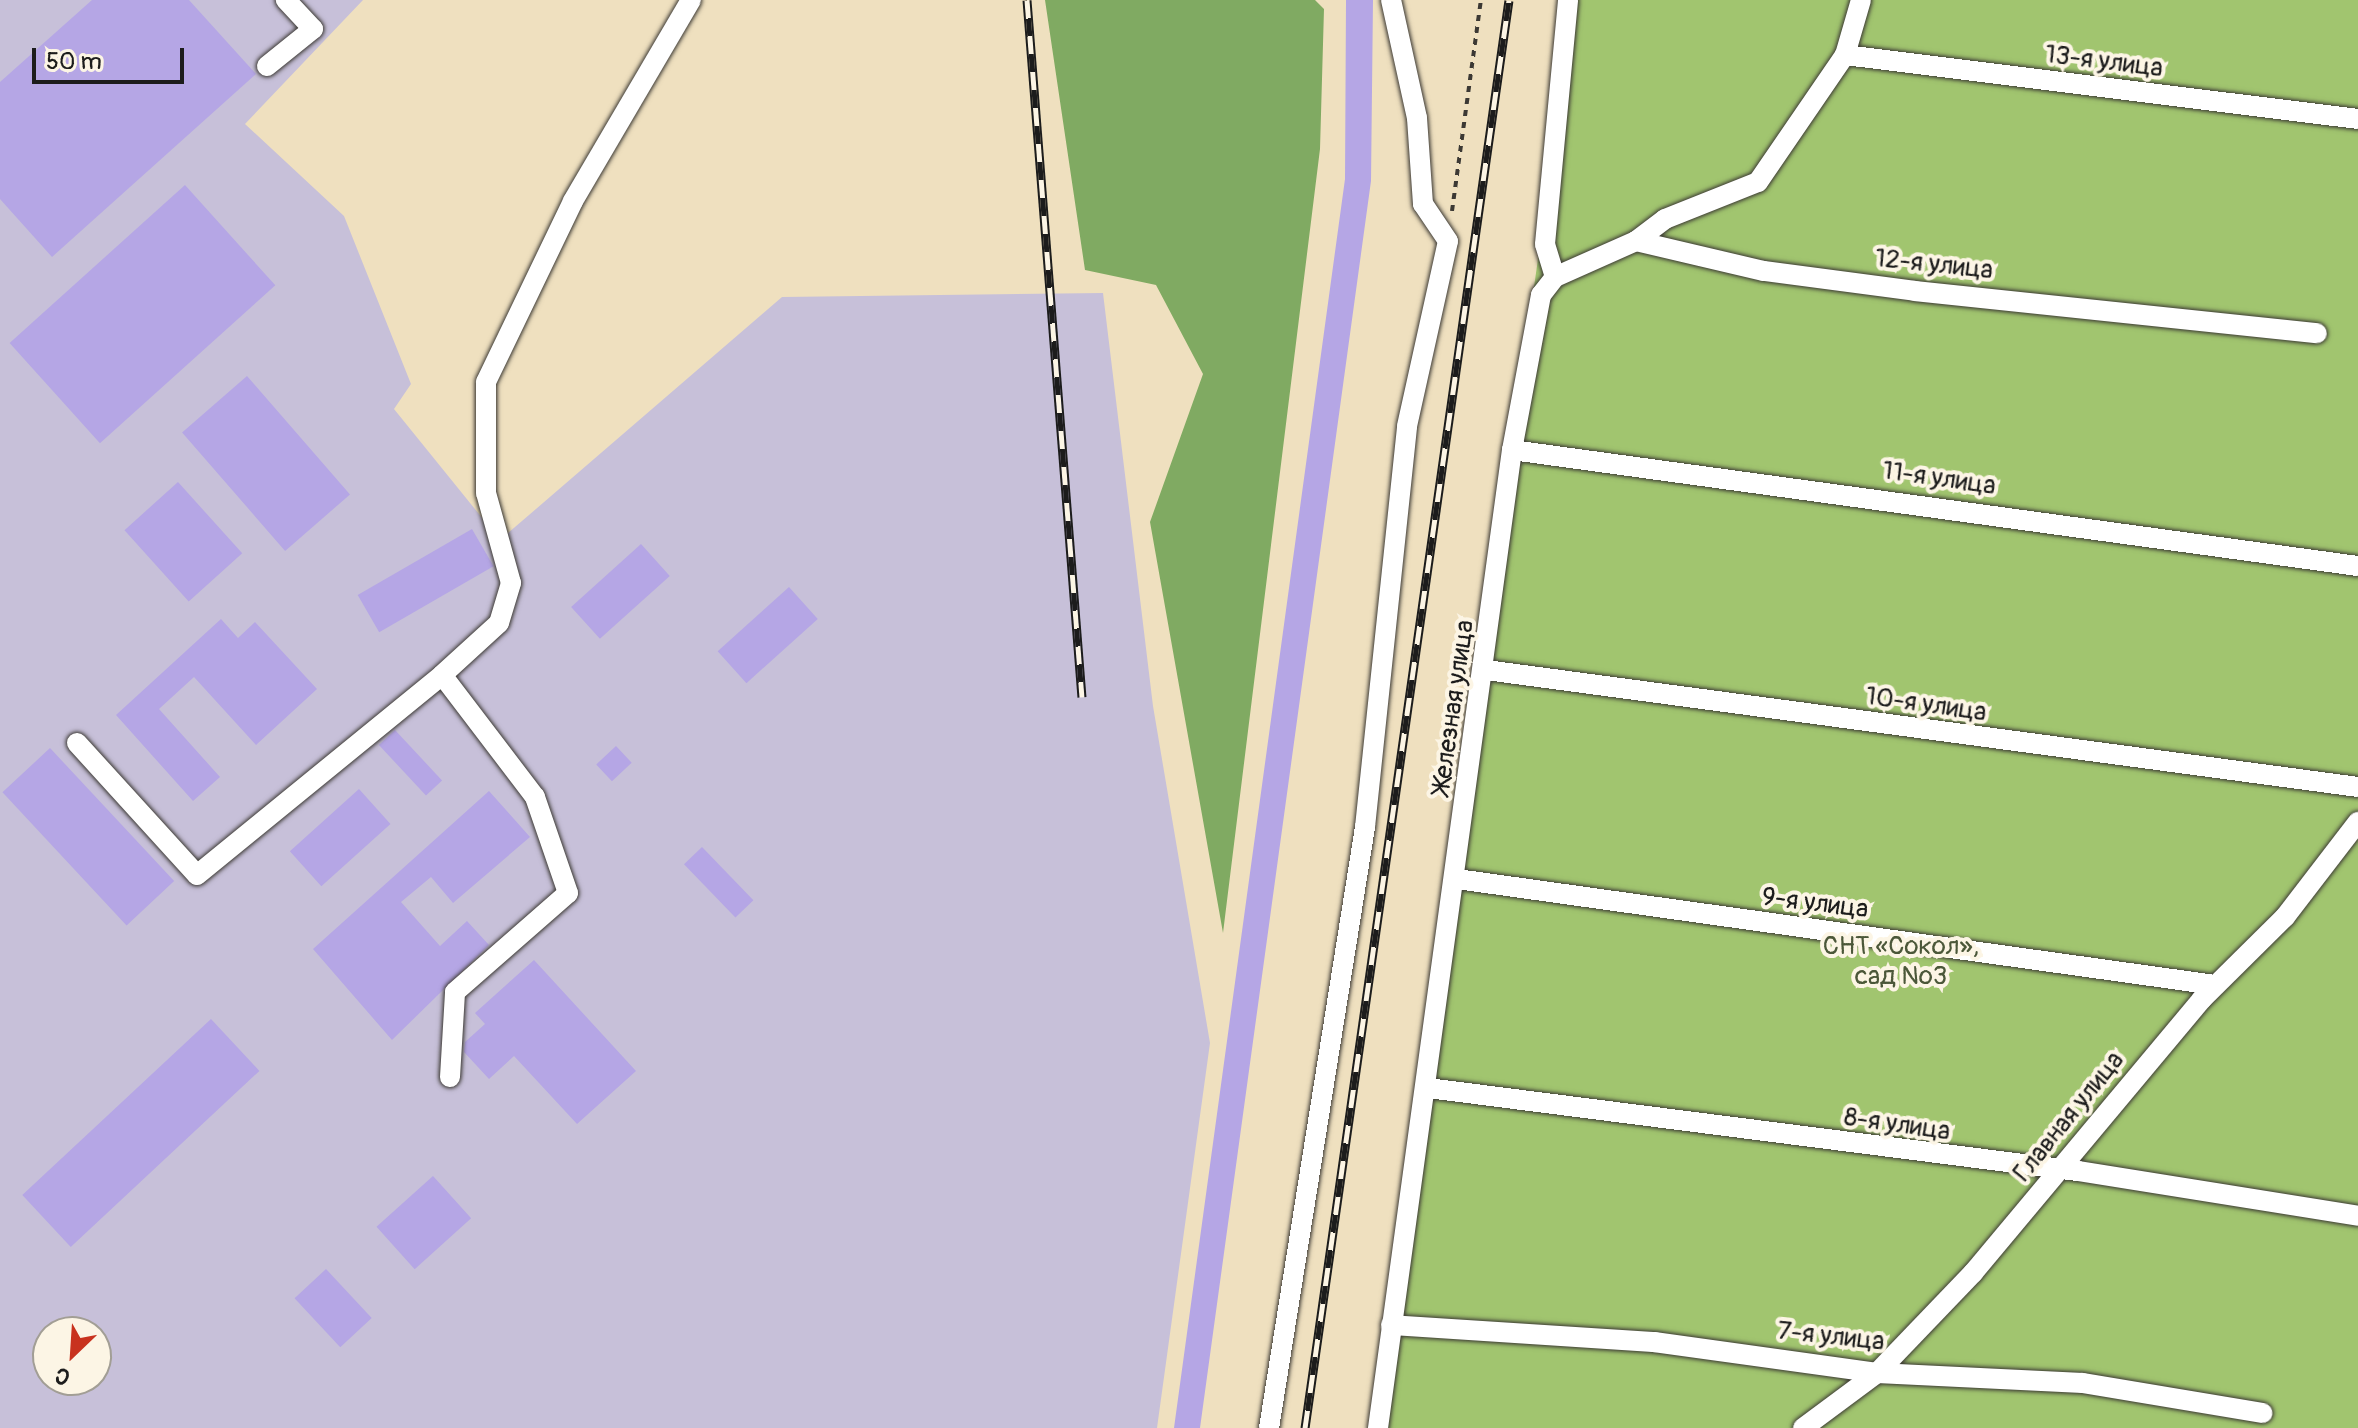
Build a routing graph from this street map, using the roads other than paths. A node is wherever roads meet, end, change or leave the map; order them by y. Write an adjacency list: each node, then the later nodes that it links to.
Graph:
1 (286, 0): 7 (street)
2 (691, 0): 15 (street)
3 (1391, 0): 28 (street)
4 (1568, 0): 10 (street)
5 (1861, 0): 6 (street)
6 (1845, 55): 8 (street, 13-я улица); 9 (street)
7 (267, 66)
8 (2358, 119)
9 (1636, 241): 10 (street); 11 (street, 12-я улица)
10 (1555, 277): 12 (street, Железная улица)
11 (2317, 333)
12 (1512, 450): 13 (street, 11-я улица); 14 (street, Железная улица)
13 (2358, 566)
14 (1486, 670): 17 (street, 10-я улица); 19 (street, Железная улица)
15 (442, 675): 16 (street); 21 (street)
16 (77, 743)
17 (2358, 787)
18 (2358, 822): 20 (street, Главная улица)
19 (1457, 879): 20 (street, 9-я улица); 22 (street, Железная улица)
20 (2215, 985): 23 (street, Главная улица)
21 (450, 1077)
22 (1428, 1088): 23 (street, 8-я улица); 25 (street, Железная улица)
23 (2056, 1170): 24 (street, 8-я улица); 26 (street, Главная улица)
24 (2358, 1216)
25 (1391, 1325): 26 (street, 7-я улица); 29 (street, Железная улица)
26 (1877, 1373): 27 (street, 7-я улица); 30 (street, Главная улица)
27 (2263, 1413)
28 (1269, 1428)
29 (1378, 1428)
30 (1803, 1428)

